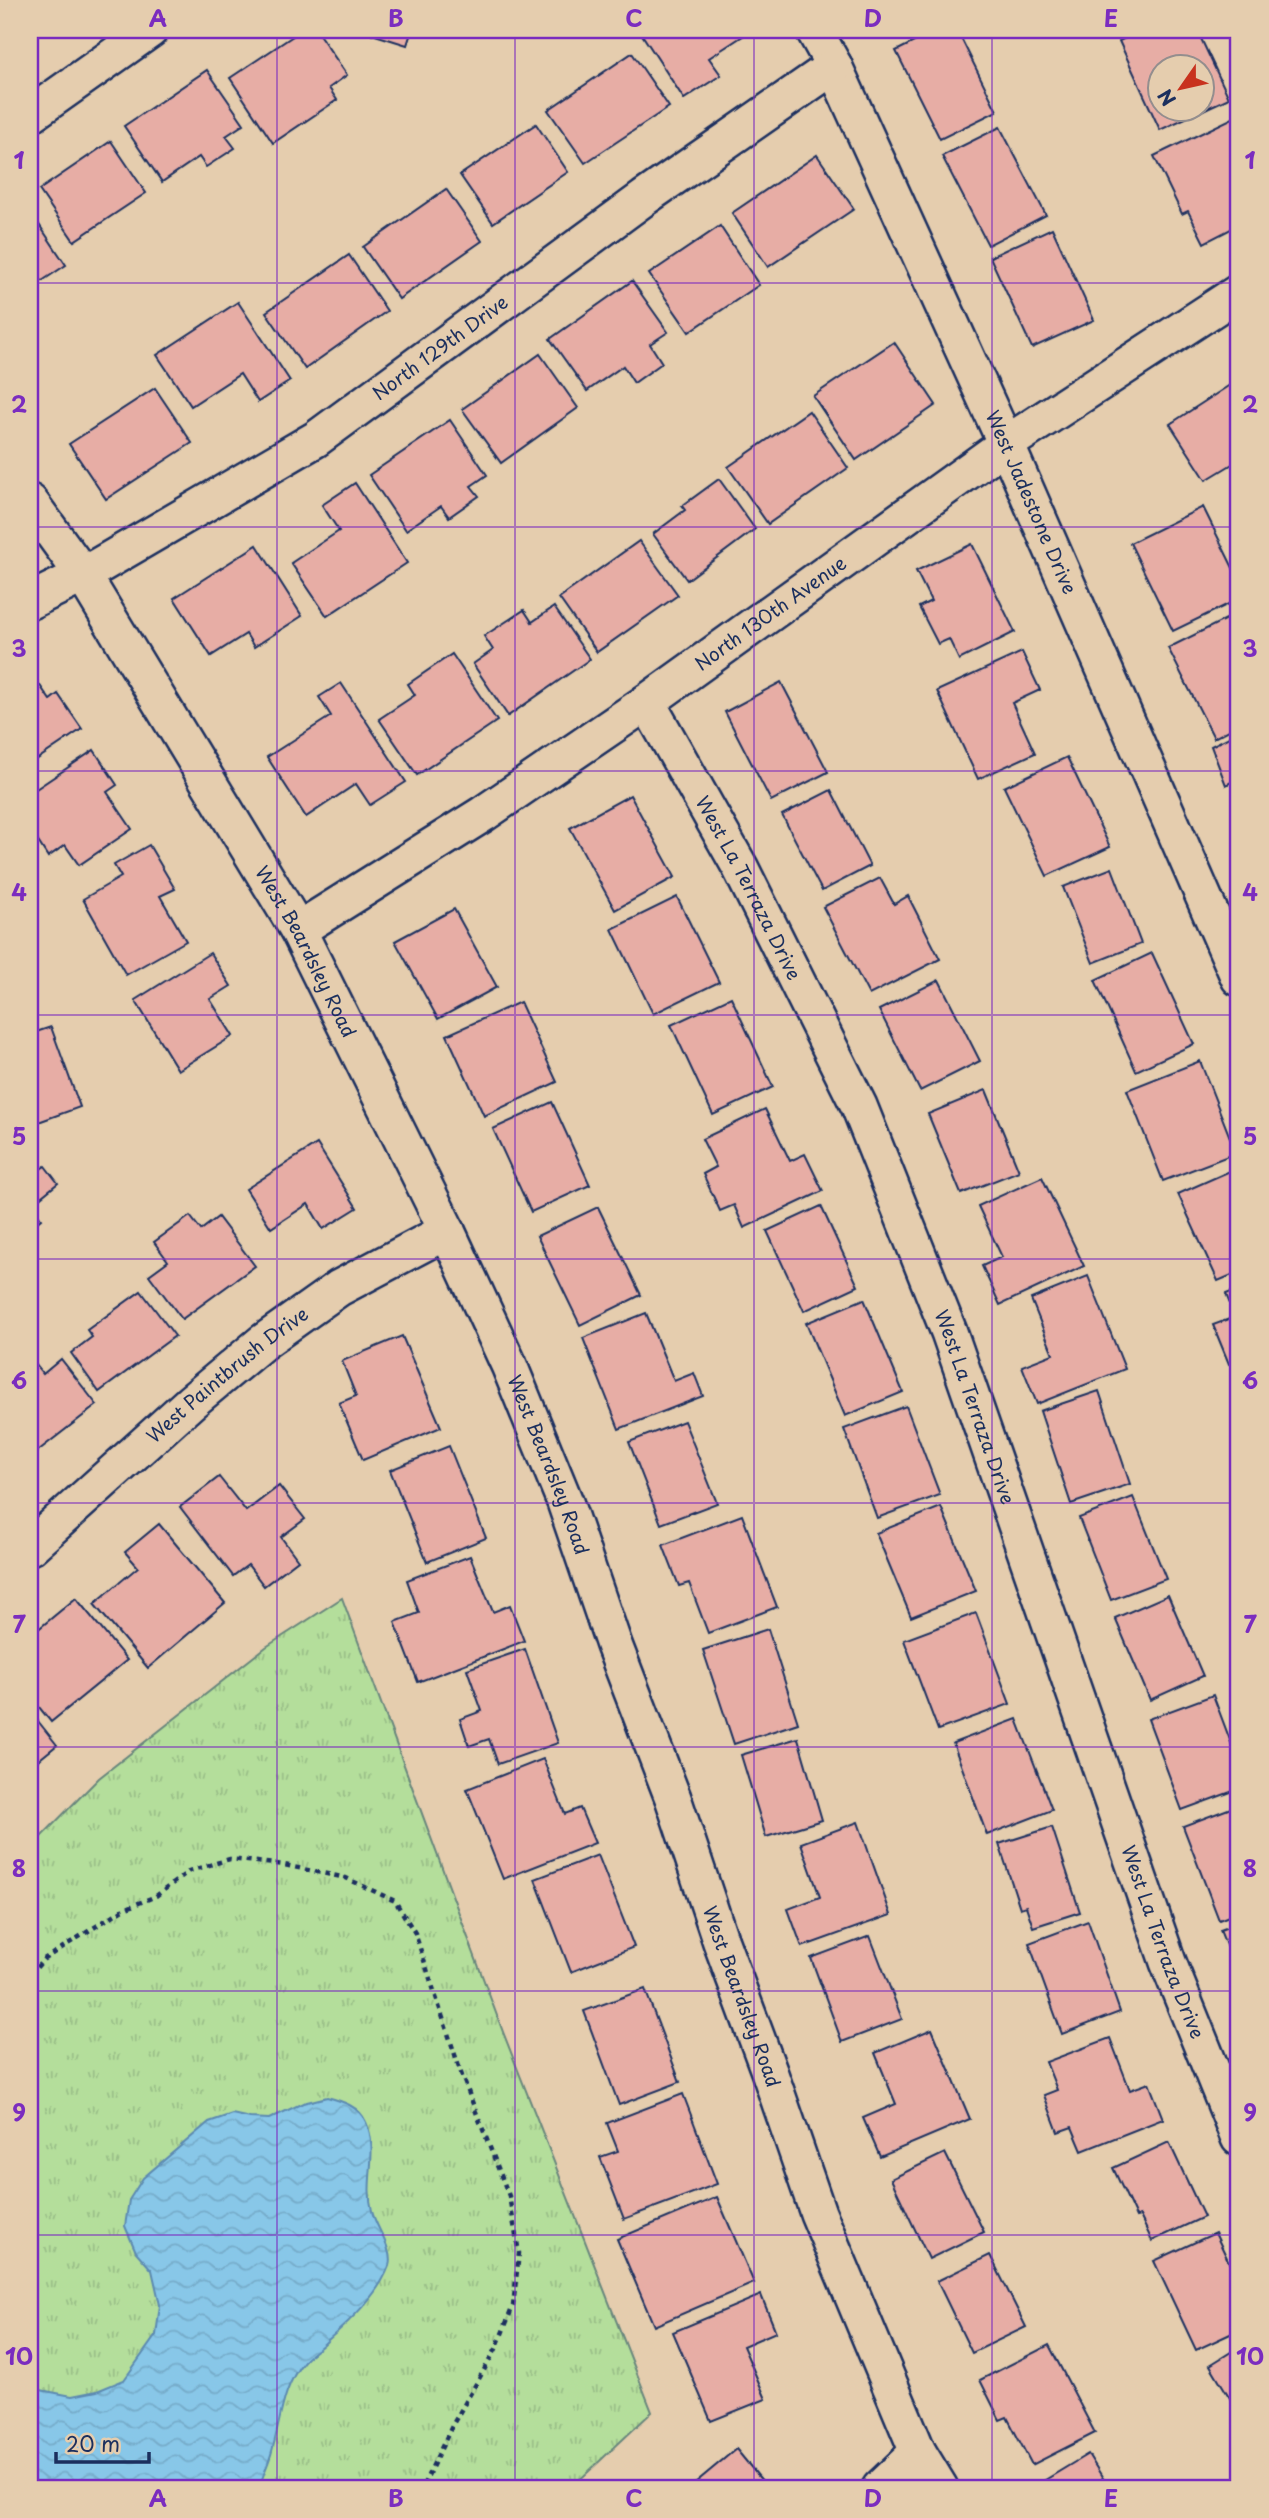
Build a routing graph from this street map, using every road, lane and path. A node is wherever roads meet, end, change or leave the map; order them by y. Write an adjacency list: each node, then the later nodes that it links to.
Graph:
1 (150, 30): 4 (street)
2 (814, 30): 3 (street, West Jadestone Drive)
3 (834, 66): 6 (street, West Jadestone Drive); 8 (street, North 129th Drive)
4 (30, 115)
5 (1239, 292): 6 (street, North 130th Avenue)
6 (1006, 444): 10 (street, North 130th Avenue); 12 (street, West Jadestone Drive)
7 (30, 502): 8 (street, West Beardsley Road)
8 (83, 575): 9 (street, North 129th Drive); 11 (street, West Beardsley Road)
9 (30, 601)
10 (647, 702): 11 (street, North 130th Avenue); 16 (street, West La Terraza Drive)
11 (298, 930): 13 (street, West Beardsley Road)
12 (1239, 978)
13 (447, 1231): 14 (street, West Paintbrush Drive); 17 (street, West Beardsley Road)
14 (30, 1547)
15 (30, 1975): 18 (path)
16 (1239, 2138)
17 (918, 2452): 19 (street); 20 (street, West Beardsley Road)
18 (422, 2488)
19 (880, 2488)
20 (940, 2488)

